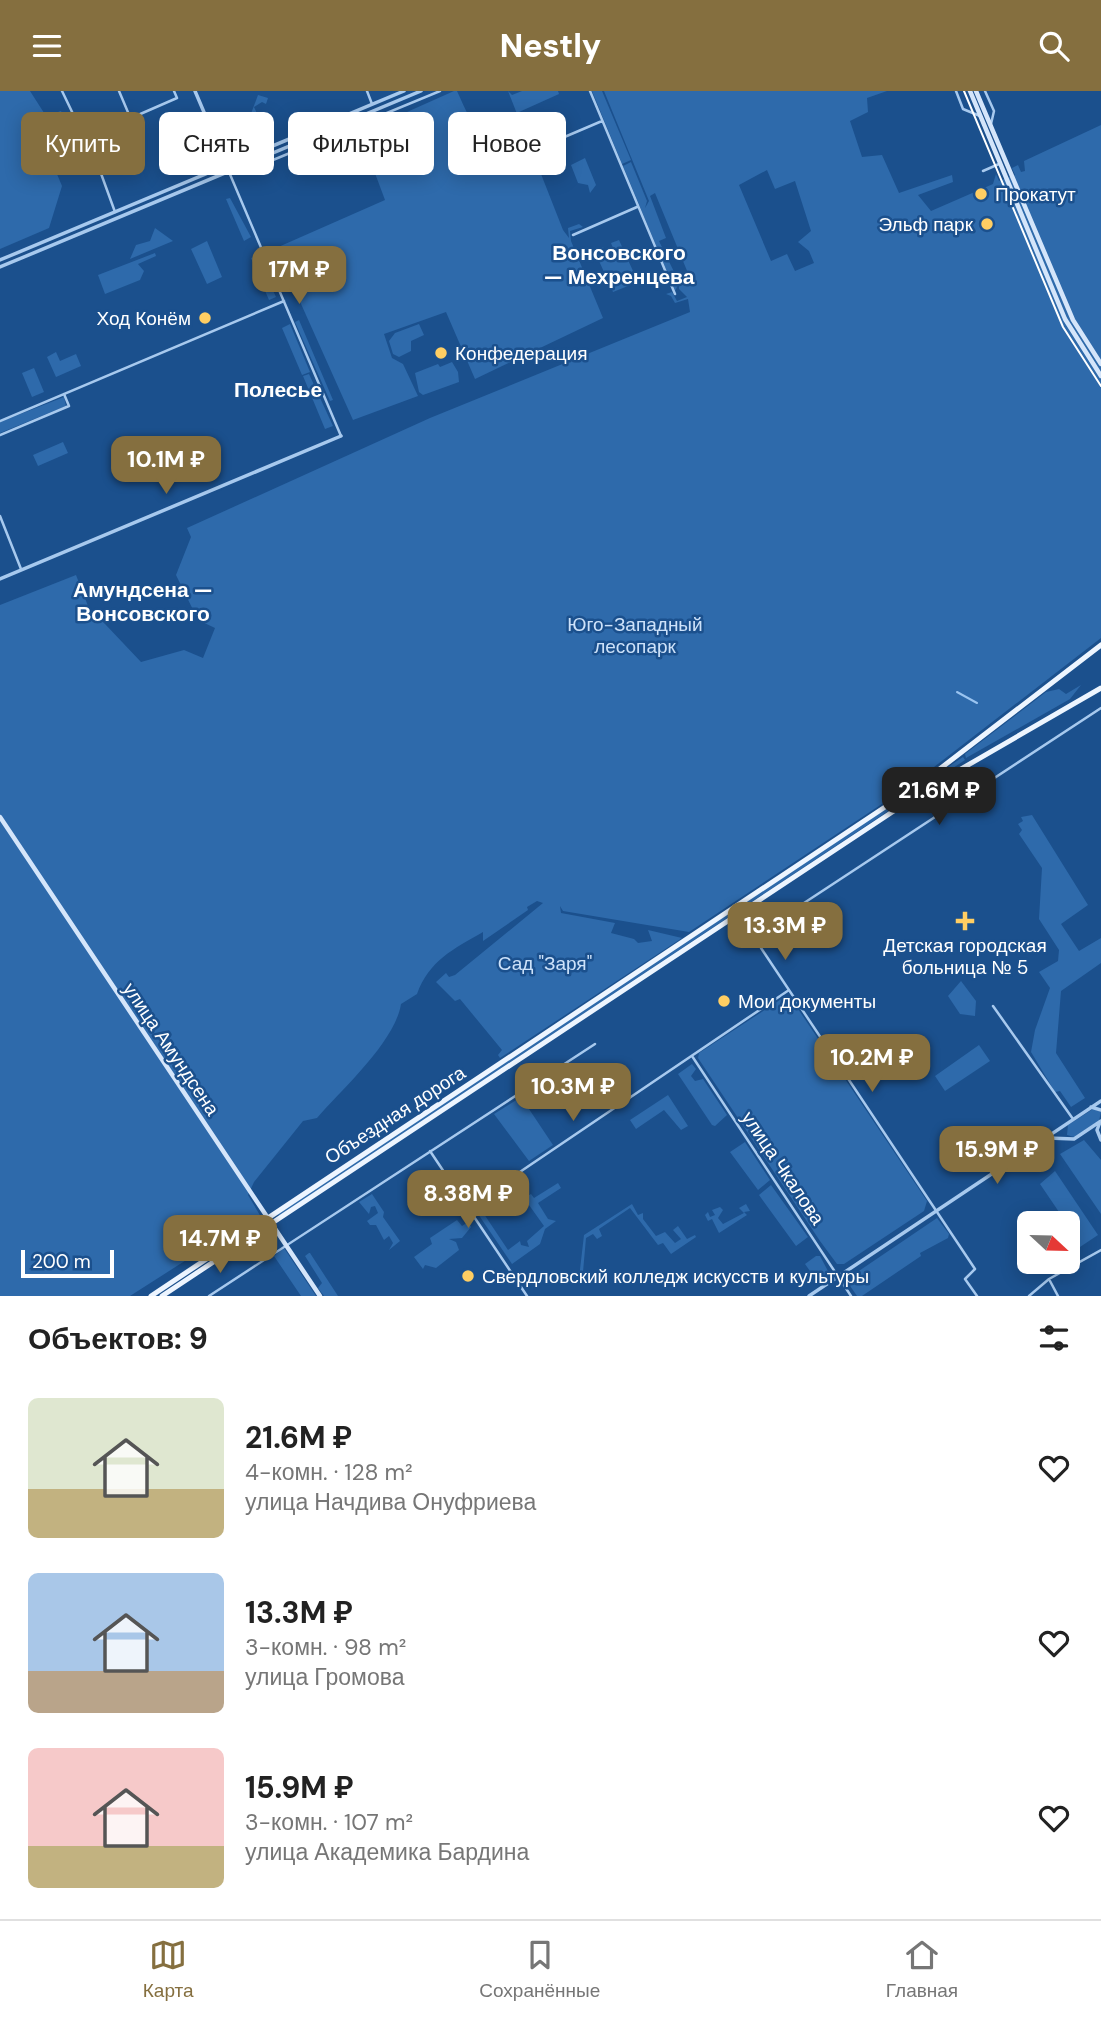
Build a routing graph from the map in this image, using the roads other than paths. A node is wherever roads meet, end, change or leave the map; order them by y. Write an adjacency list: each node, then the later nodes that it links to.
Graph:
1 (62, 91): 15 (street)
2 (119, 91): 16 (street)
3 (174, 91): 17 (street)
4 (195, 91): 18 (street)
5 (367, 91): 14 (street)
6 (404, 91): 14 (street)
7 (421, 91): 24 (street)
8 (440, 91): 25 (street)
9 (590, 91): 20 (street)
10 (956, 91): 19 (street)
11 (970, 91): 19 (main road)
12 (976, 91): 21 (main road)
13 (985, 91): 21 (street)
14 (372, 104): 23 (street)
15 (71, 112)
16 (128, 112)
17 (144, 112)
18 (204, 112)
19 (980, 116): 26 (main road)
20 (602, 121): 22 (street); 32 (street)
21 (990, 127): 26 (main road)
22 (566, 136)
23 (274, 145)
24 (274, 152)
25 (274, 160)
26 (1003, 162): 27 (street); 41 (main road); 42 (main road)
27 (983, 171)
28 (102, 175): 33 (street)
29 (202, 175): 33 (street)
30 (219, 175): 35 (street)
31 (231, 175): 40 (street)
32 (638, 207): 36 (street); 39 (street)
33 (115, 212): 34 (street)
34 (83, 225): 35 (street); 37 (street)
35 (85, 231): 38 (street)
36 (573, 235)
37 (0, 260)
38 (0, 267)
39 (675, 294)
40 (284, 301): 43 (street); 46 (street)
41 (1101, 363)
42 (1101, 376)
43 (64, 394): 44 (street); 45 (street)
44 (0, 421)
45 (0, 435)
46 (341, 436): 48 (street)
47 (0, 516): 48 (street)
48 (22, 570): 49 (street)
49 (0, 579)
50 (1101, 645): 73 (main road, Объездная дорога)
51 (1101, 688): 74 (main road, Объездная дорога)
52 (1101, 708): 54 (street)
53 (0, 817): 73 (main road, улица Амундсена)
54 (767, 929): 55 (street); 55 (street)
55 (761, 948): 56 (street)
56 (789, 991): 59 (street); 72 (street)
57 (993, 1006): 63 (street)
58 (595, 1044): 70 (street)
59 (692, 1056): 71 (street); 77 (street, улица Чкалова)
60 (1101, 1101): 61 (street)
61 (1089, 1108): 62 (street); 63 (street)
62 (1101, 1110)
63 (1073, 1119): 65 (street)
64 (1101, 1121): 66 (street); 67 (street)
65 (1066, 1124): 68 (street); 69 (street)
66 (1084, 1133): 67 (street); 68 (street)
67 (1100, 1137)
68 (1069, 1139): 69 (street)
69 (1043, 1140): 72 (street)
70 (430, 1151): 71 (street); 75 (street)
71 (468, 1207): 83 (street)
72 (937, 1211): 77 (street); 86 (street)
73 (267, 1217): 74 (main road, улица Амундсена); 79 (main road, Объездная дорога)
74 (272, 1224): 75 (main road, улица Амундсена); 80 (main road, Объездная дорога)
75 (286, 1245): 81 (street); 82 (main road, улица Амундсена)
76 (1101, 1250): 78 (street)
77 (838, 1277): 84 (street); 85 (street, улица Чкалова)
78 (1049, 1279): 87 (street); 88 (street)
79 (151, 1296)
80 (162, 1296)
81 (209, 1296)
82 (320, 1296)
83 (527, 1296)
84 (809, 1296)
85 (851, 1296)
86 (977, 1296)
87 (1029, 1296)
88 (1058, 1296)

